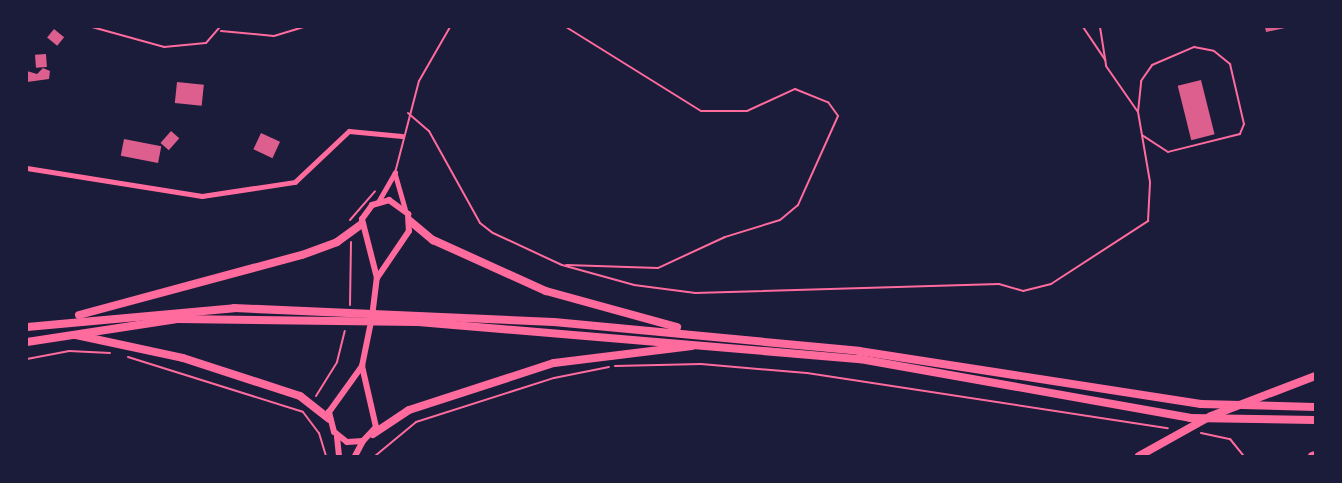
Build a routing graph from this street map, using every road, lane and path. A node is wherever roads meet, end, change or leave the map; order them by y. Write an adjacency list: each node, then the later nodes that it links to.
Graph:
1 (92, 27): 8 (lane)
2 (220, 27): 8 (lane)
3 (304, 27): 8 (lane)
4 (450, 27): 10 (lane)
5 (566, 27): 22 (lane)
6 (1083, 27): 9 (lane)
7 (1100, 27): 9 (lane)
8 (221, 31)
9 (1105, 60): 11 (lane)
10 (408, 112): 12 (lane); 22 (lane)
11 (1138, 112): 13 (lane); 13 (lane)
12 (402, 136): 14 (street); 15 (lane)
13 (1143, 136): 22 (lane)
14 (27, 168)
15 (395, 173): 17 (street); 18 (street)
16 (378, 188): 21 (path)
17 (378, 202): 18 (street); 20 (street)
18 (405, 209): 19 (street)
19 (410, 221): 23 (street); 30 (highway)
20 (362, 224): 21 (highway); 23 (street)
21 (348, 234): 24 (path); 28 (highway)
22 (562, 265)
23 (377, 278): 37 (street)
24 (348, 313)
25 (325, 315): 26 (highway); 28 (highway); 31 (highway)
26 (418, 318): 30 (highway); 33 (highway)
27 (347, 322): 39 (path)
28 (50, 323): 29 (highway)
29 (27, 327)
30 (701, 333): 40 (highway)
31 (67, 334): 32 (highway); 39 (highway)
32 (27, 342)
33 (720, 344): 43 (highway); 46 (highway)
34 (115, 354): 36 (path)
35 (126, 357): 41 (path)
36 (27, 359)
37 (362, 366): 42 (street); 46 (street)
38 (1315, 376): 44 (highway)
39 (311, 401): 41 (path); 42 (highway)
40 (1315, 407)
41 (303, 412): 49 (path)
42 (329, 419): 47 (street)
43 (1315, 420)
44 (1172, 432): 52 (path); 53 (highway)
45 (1201, 433): 54 (path)
46 (373, 434): 48 (street)
47 (337, 437): 48 (street); 50 (street)
48 (363, 441): 51 (street)
49 (326, 456)
50 (339, 456)
51 (355, 456)
52 (375, 456)
53 (1139, 456)
54 (1244, 456)

